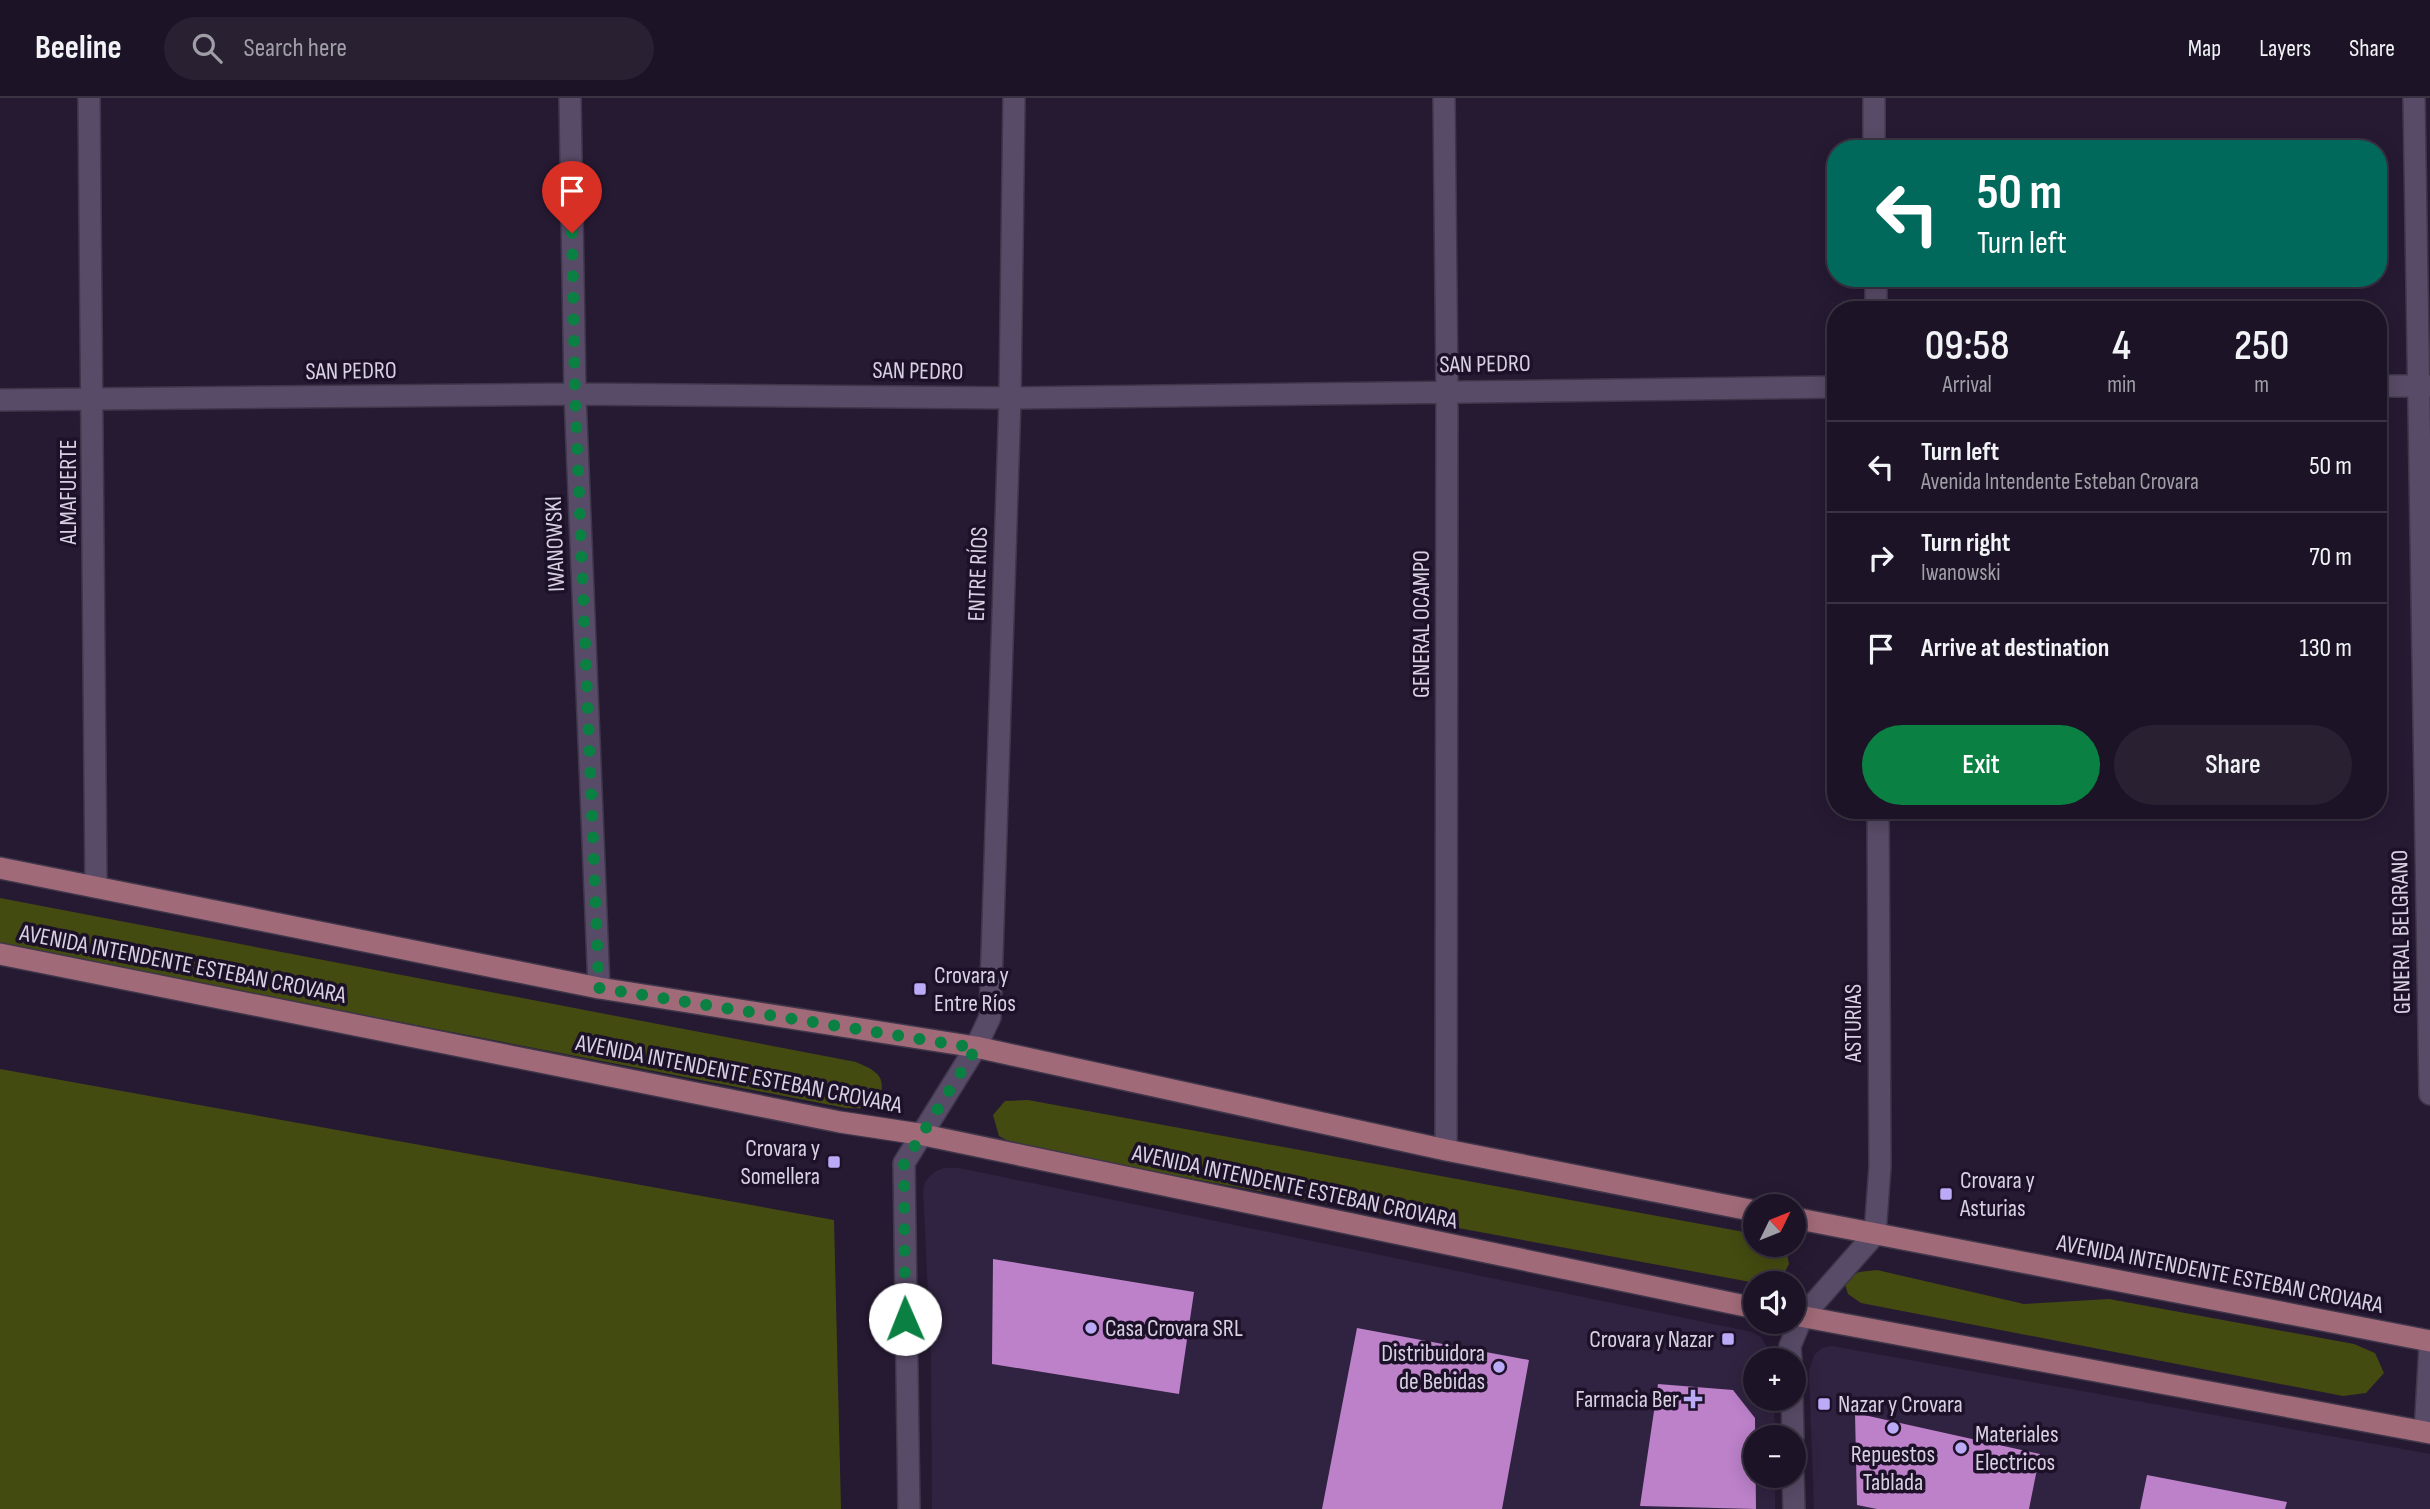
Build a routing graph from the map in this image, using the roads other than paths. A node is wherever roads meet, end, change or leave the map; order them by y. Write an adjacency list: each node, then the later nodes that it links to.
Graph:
1 (89, 98): 15 (street, ALMAFUERTE)
2 (570, 98): 12 (street, IWANOWSKI)
3 (1014, 98): 13 (street, ENTRE RÍOS)
4 (1444, 98): 11 (street, GENERAL OCAMPO)
5 (1874, 98): 7 (street)
6 (2414, 98): 9 (street, GENERAL BELGRANO)
7 (1874, 140)
8 (2387, 386): 9 (street)
9 (2424, 386): 19 (street, GENERAL BELGRANO)
10 (1827, 387): 11 (street, SAN PEDRO)
11 (1447, 390): 13 (street, SAN PEDRO); 25 (street, GENERAL OCAMPO)
12 (575, 394): 13 (street, SAN PEDRO); 15 (street, SAN PEDRO); 21 (street, IWANOWSKI)
13 (1010, 398): 22 (street, ENTRE RÍOS)
14 (0, 400): 15 (street, SAN PEDRO)
15 (94, 400): 18 (street, ALMAFUERTE)
16 (1878, 819): 28 (street, ASTURIAS)
17 (0, 868): 18 (main road)
18 (96, 887): 21 (main road)
19 (2428, 947): 23 (street, GENERAL BELGRANO)
20 (0, 954): 24 (main road, AVENIDA INTENDENTE ESTEBAN CROVARA)
21 (599, 988): 22 (main road)
22 (976, 1048): 24 (street, ENTRE RÍOS); 25 (main road)
23 (2430, 1094)
24 (919, 1135): 29 (main road, AVENIDA INTENDENTE ESTEBAN CROVARA); 36 (street, ENTRE RÍOS)
25 (1446, 1150): 26 (main road)
26 (1743, 1209)
27 (1806, 1220): 28 (main road, AVENIDA INTENDENTE ESTEBAN CROVARA)
28 (1875, 1234): 30 (street); 32 (main road, AVENIDA INTENDENTE ESTEBAN CROVARA)
29 (1743, 1306)
30 (1806, 1307)
31 (1806, 1317): 34 (main road)
32 (2430, 1340)
33 (2430, 1346): 34 (street)
34 (2428, 1433)
35 (1794, 1488): 37 (street)
36 (909, 1509)
37 (1794, 1509)

